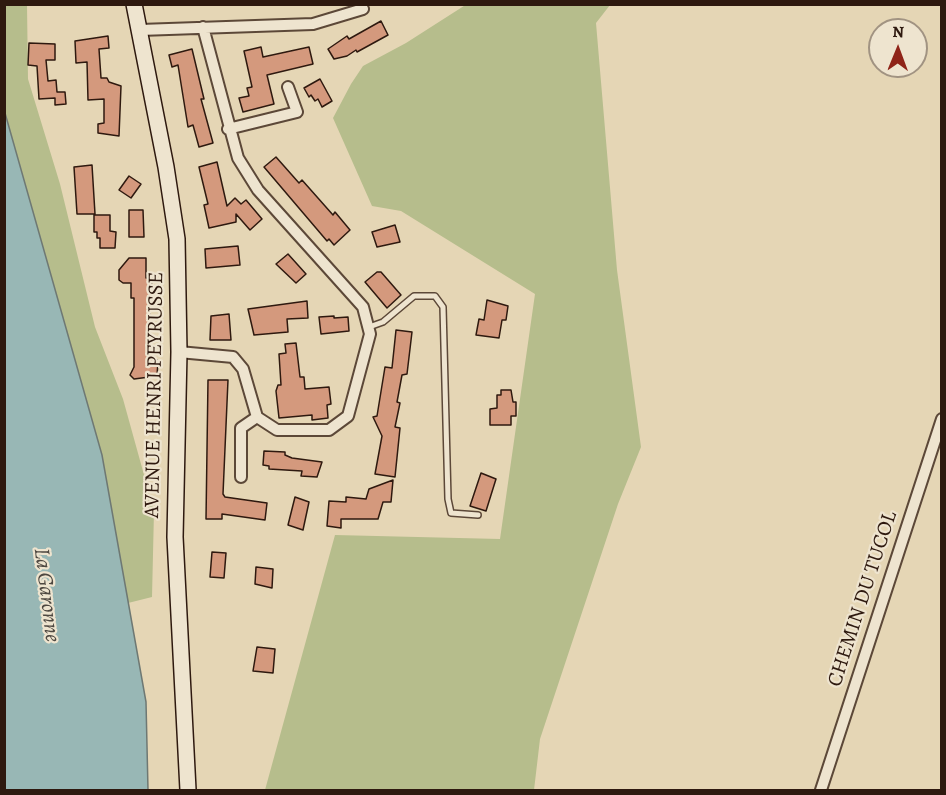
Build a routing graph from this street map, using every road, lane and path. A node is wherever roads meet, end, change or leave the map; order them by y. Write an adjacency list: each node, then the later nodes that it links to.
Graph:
1 (134, 4): 4 (street, AVENUE HENRI PEYRUSSE)
2 (363, 9): 3 (street)
3 (203, 27): 4 (street); 6 (street)
4 (140, 30): 8 (street, AVENUE HENRI PEYRUSSE)
5 (288, 87): 6 (street)
6 (228, 129): 7 (street)
7 (369, 327): 9 (street); 12 (lane)
8 (179, 352): 9 (street); 13 (street, AVENUE HENRI PEYRUSSE)
9 (257, 417): 11 (street)
10 (942, 419): 14 (street, CHEMIN DU TUCOL)
11 (241, 477)
12 (478, 515)
13 (188, 790)
14 (821, 790)

